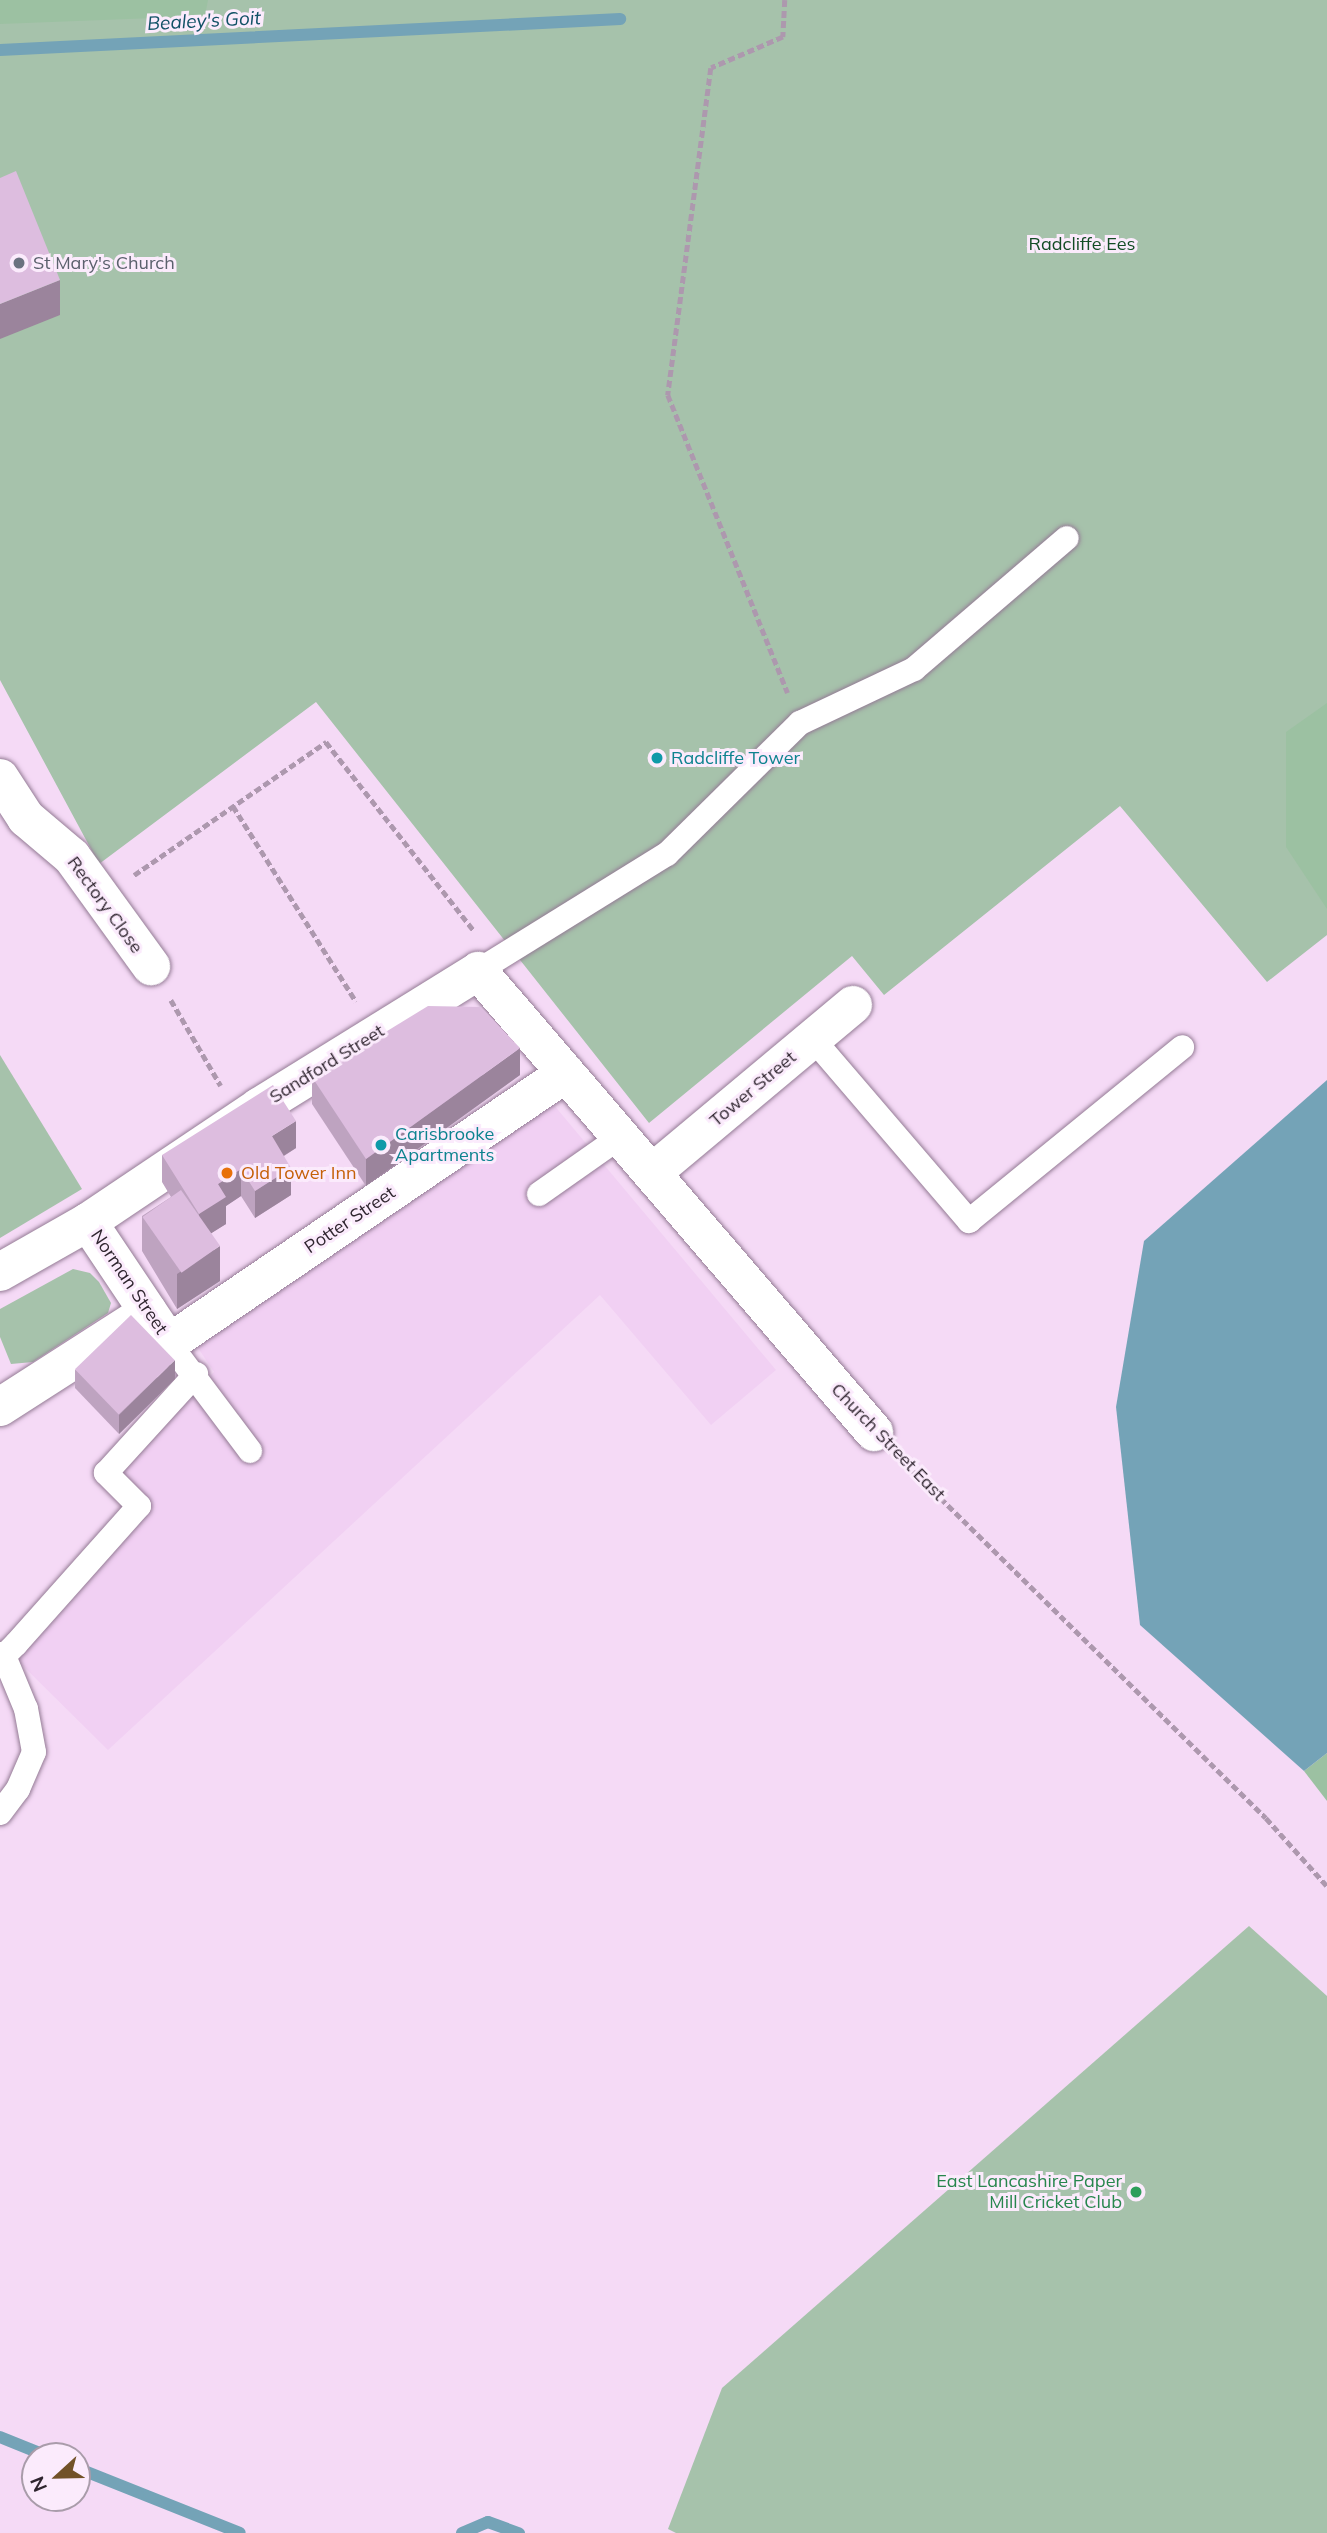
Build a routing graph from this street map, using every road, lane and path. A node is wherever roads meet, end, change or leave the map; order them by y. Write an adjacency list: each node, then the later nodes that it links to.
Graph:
1 (785, 0): 3 (path)
2 (1067, 538): 3 (lane)
3 (800, 723): 8 (lane)
4 (0, 778): 6 (street, Rectory Close)
5 (233, 806): 7 (path); 8 (path); 11 (path)
6 (13, 826): 7 (street, Rectory Close)
7 (101, 897): 9 (street, Rectory Close)
8 (487, 965): 11 (street, Sandford Street); 14 (street, Church Street East)
9 (151, 966): 15 (path)
10 (853, 1005): 12 (street, Tower Street)
11 (377, 1034): 15 (street, Sandford Street)
12 (813, 1039): 13 (lane); 17 (street, Tower Street)
13 (1182, 1047)
14 (566, 1073): 16 (street, Church Street East); 22 (street, Potter Street)
15 (240, 1119): 19 (street, Sandford Street)
16 (620, 1137): 17 (street, Church Street East); 18 (lane)
17 (652, 1173): 25 (street, Church Street East)
18 (539, 1194)
19 (88, 1222): 20 (street, Sandford Street); 21 (street, Norman Street)
20 (0, 1272)
21 (149, 1312): 22 (street, Norman Street); 24 (street)
22 (169, 1343): 23 (lane)
23 (196, 1374): 26 (lane); 27 (lane)
24 (0, 1407)
25 (874, 1432): 29 (path, Church Street East)
26 (250, 1451)
27 (2, 1655): 28 (lane)
28 (0, 1813)
29 (1327, 1886)

